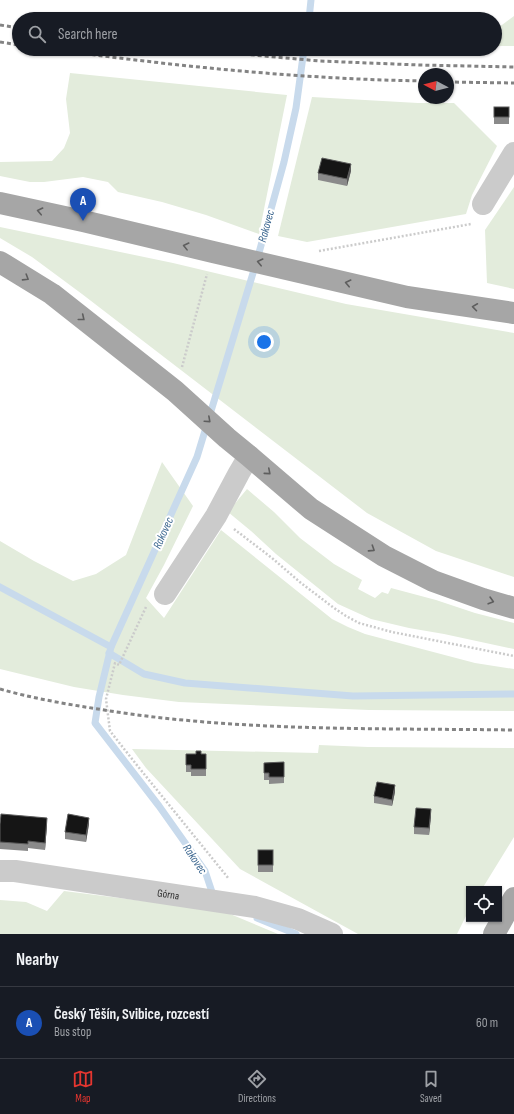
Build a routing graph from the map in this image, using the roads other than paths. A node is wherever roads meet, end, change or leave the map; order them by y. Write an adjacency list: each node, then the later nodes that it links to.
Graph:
1 (514, 153): 3 (street)
2 (0, 203): 5 (main road, one-way to 2)
3 (483, 204)
4 (0, 262): 6 (main road, one-way to 6)
5 (514, 312)
6 (250, 456): 7 (street); 8 (main road, one-way to 8)
7 (165, 594)
8 (514, 608)
9 (0, 871): 11 (street, Górna)
10 (514, 898): 12 (main road)
11 (332, 934)
12 (494, 934)

